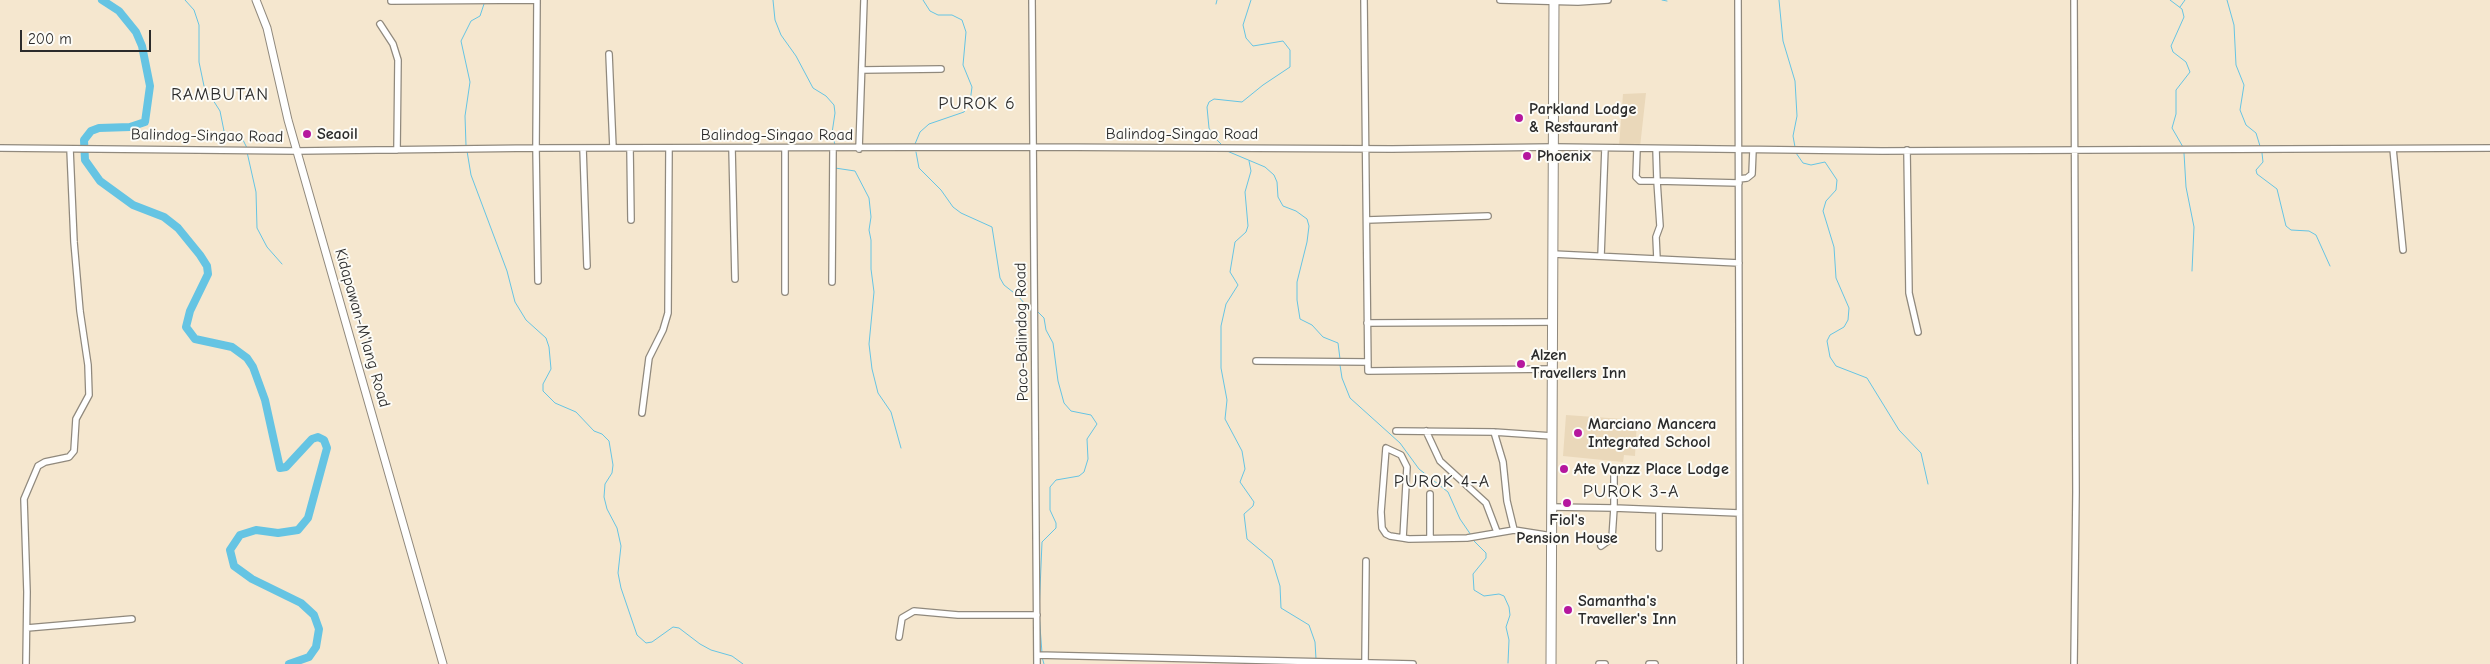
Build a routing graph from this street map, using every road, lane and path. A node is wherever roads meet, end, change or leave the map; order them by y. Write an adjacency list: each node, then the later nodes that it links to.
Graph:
1 (256, 0): 41 (main road, Kidapawan-M'lang Road)
2 (537, 0): 11 (street); 20 (street)
3 (864, 0): 16 (street)
4 (1032, 0): 17 (street, Paco-Balindog Road)
5 (1364, 0): 33 (street)
6 (1500, 0): 7 (street)
7 (1554, 0): 12 (street); 18 (highway)
8 (1608, 0): 12 (street)
9 (1738, 0): 35 (street)
10 (2074, 0): 36 (street)
11 (391, 1)
12 (1578, 1)
13 (380, 24): 38 (street)
14 (609, 54): 22 (street)
15 (941, 69): 16 (street)
16 (862, 70): 32 (street)
17 (1032, 147): 32 (street, Balindog-Singao Road); 33 (street, Balindog-Singao Road); 82 (street, Paco-Balindog Road)
18 (1554, 147): 27 (street, Balindog-Singao Road); 33 (street, Balindog-Singao Road); 48 (highway)
19 (0, 148): 30 (street, Balindog-Singao Road)
20 (536, 148): 21 (street, Balindog-Singao Road); 38 (street, Balindog-Singao Road); 54 (street)
21 (583, 148): 22 (street, Balindog-Singao Road); 52 (street)
22 (613, 148): 23 (street, Balindog-Singao Road)
23 (630, 148): 24 (street, Balindog-Singao Road); 45 (street)
24 (669, 148): 25 (street, Balindog-Singao Road); 63 (street)
25 (732, 148): 26 (street, Balindog-Singao Road); 53 (street)
26 (785, 148): 31 (street, Balindog-Singao Road); 56 (street)
27 (1605, 148): 28 (street, Balindog-Singao Road); 49 (street)
28 (1637, 148): 34 (street, Balindog-Singao Road); 42 (street)
29 (2490, 148): 37 (street, Balindog-Singao Road)
30 (72, 149): 41 (street, Balindog-Singao Road); 84 (street)
31 (833, 149): 32 (street, Balindog-Singao Road); 55 (street)
32 (859, 149)
33 (1366, 149): 46 (street)
34 (1656, 149): 35 (street, Balindog-Singao Road); 42 (street)
35 (1739, 149): 39 (street, Balindog-Singao Road); 43 (street)
36 (2073, 149): 37 (street, Balindog-Singao Road); 40 (street, Balindog-Singao Road); 98 (street)
37 (2393, 149): 47 (street)
38 (397, 150): 41 (street, Balindog-Singao Road)
39 (1753, 150): 40 (street, Balindog-Singao Road); 43 (street)
40 (1907, 150): 59 (street)
41 (297, 151): 89 (main road, Kidapawan-M'lang Road)
42 (1657, 181): 43 (street); 50 (street)
43 (1739, 181): 51 (street)
44 (1488, 216): 46 (street)
45 (631, 220)
46 (1367, 220): 58 (street)
47 (2403, 250)
48 (1553, 254): 49 (street); 57 (highway)
49 (1601, 256): 50 (street)
50 (1657, 259): 51 (street)
51 (1739, 263): 73 (street)
52 (587, 266)
53 (735, 279)
54 (538, 281)
55 (832, 282)
56 (785, 292)
57 (1554, 322): 58 (street); 62 (highway)
58 (1367, 323): 61 (street)
59 (1918, 332)
60 (1256, 361): 61 (street)
61 (1368, 362): 62 (street)
62 (1553, 370): 67 (highway)
63 (642, 413)
64 (1396, 431): 65 (street)
65 (1426, 431): 66 (street); 75 (street)
66 (1494, 432): 67 (street); 74 (street)
67 (1552, 436): 70 (highway)
68 (1614, 472): 71 (street)
69 (1430, 494): 78 (street)
70 (1552, 507): 71 (street); 76 (highway)
71 (1614, 508): 72 (street); 79 (street)
72 (1659, 510): 73 (street); 80 (street)
73 (1739, 513): 97 (street)
74 (1514, 530): 75 (street); 76 (street)
75 (1497, 532): 78 (street)
76 (1552, 536): 92 (highway)
77 (1404, 538): 77 (street); 78 (street)
78 (1430, 538)
79 (1601, 546)
80 (1659, 548)
81 (1366, 561): 87 (street)
82 (1037, 615): 85 (street); 86 (street, Paco-Balindog Road)
83 (132, 619): 84 (street)
84 (27, 628): 88 (street)
85 (898, 637)
86 (1037, 655): 87 (street); 90 (street, Paco-Balindog Road)
87 (1365, 663): 91 (street)
88 (26, 664)
89 (443, 664)
90 (1037, 664)
91 (1413, 664)
92 (1551, 664)
93 (1598, 664): 94 (street)
94 (1605, 664)
95 (1649, 664): 96 (street)
96 (1655, 664)
97 (1740, 664)
98 (2074, 664)

